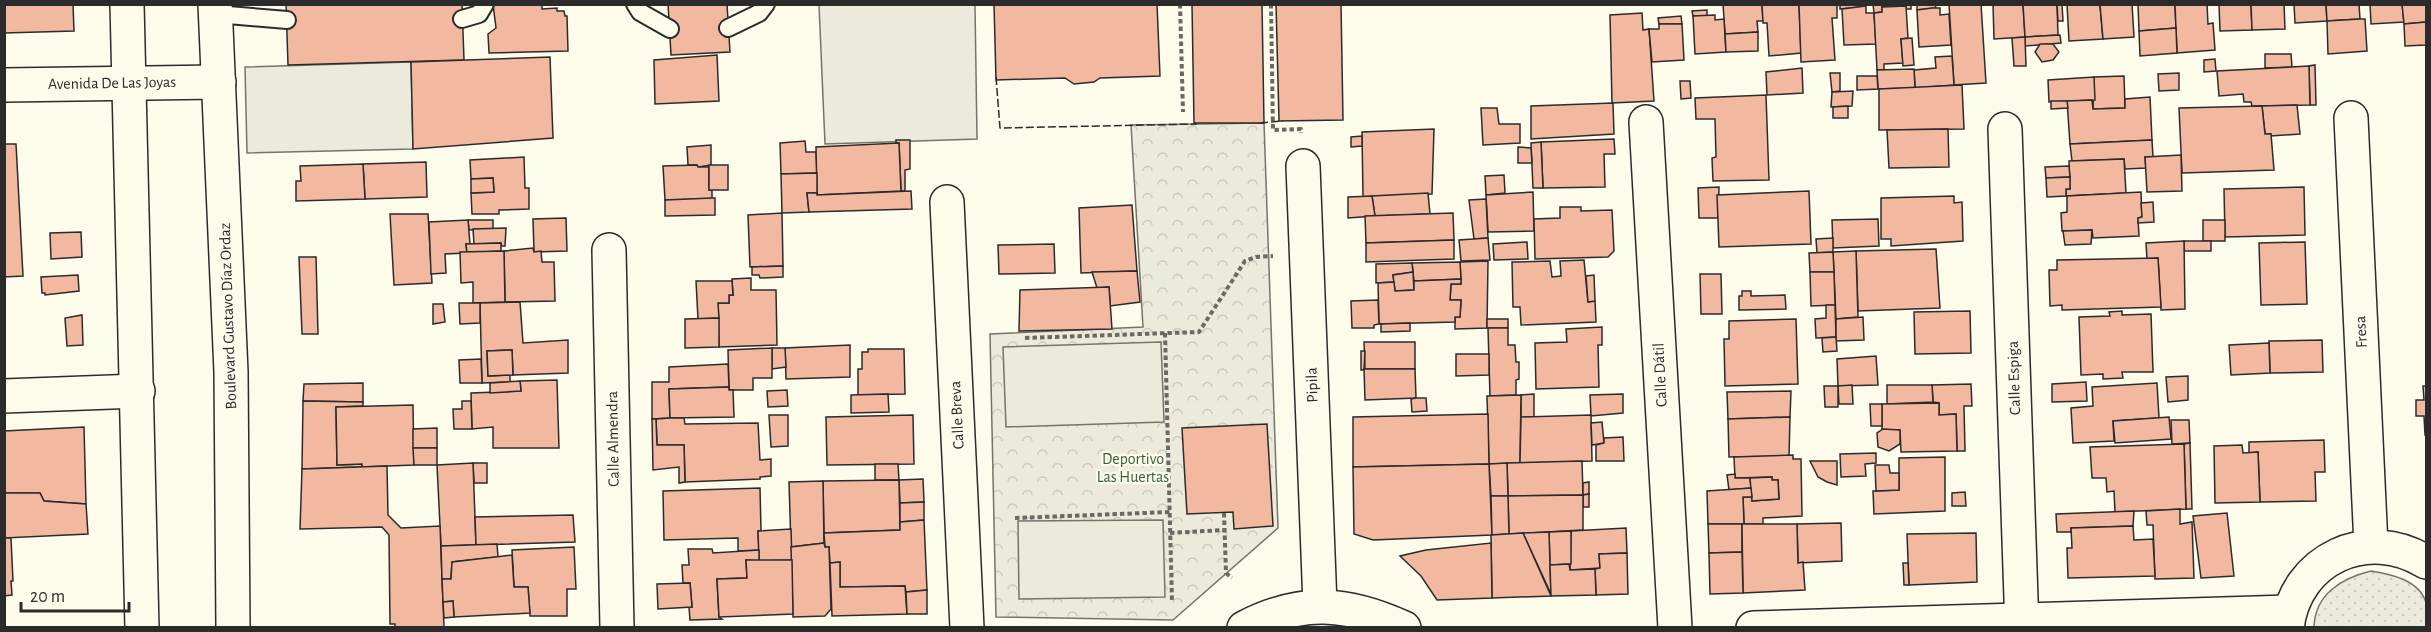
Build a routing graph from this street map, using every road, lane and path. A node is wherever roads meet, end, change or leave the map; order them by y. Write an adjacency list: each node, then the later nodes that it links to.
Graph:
1 (127, 4): 13 (street)
2 (485, 4): 8 (lane)
3 (635, 4): 11 (lane)
4 (766, 4): 10 (lane)
5 (1180, 4): 15 (path)
6 (1271, 4): 17 (path)
7 (216, 9): 9 (lane); 12 (street, Boulevard Gustavo Díaz Ordaz)
8 (462, 18)
9 (287, 20)
10 (728, 28)
11 (670, 29)
12 (219, 82): 13 (street, Avenida De Las Joyas); 41 (street, Boulevard Gustavo Díaz Ordaz)
13 (127, 83): 14 (street, Avenida De Las Joyas); 26 (street)
14 (4, 85)
15 (1183, 112)
16 (2351, 118): 33 (street, Fresa)
17 (1272, 122)
18 (1646, 122): 46 (street, Calle Dátil)
19 (2005, 129): 39 (street, Calle Espiga)
20 (1304, 166): 23 (street, Pipila)
21 (947, 202): 43 (street, Calle Breva)
22 (609, 250): 42 (street, Calle Almendra)
23 (1307, 252): 24 (path); 37 (street, Pipila)
24 (1165, 333): 25 (path); 28 (path)
25 (1025, 338)
26 (138, 391): 27 (street); 40 (street)
27 (4, 396)
28 (1170, 512): 30 (path); 32 (path)
29 (1224, 513): 31 (path)
30 (1015, 518)
31 (1225, 530): 32 (path); 35 (path)
32 (1170, 533): 36 (path)
33 (2371, 546): 34 (street); 38 (street)
34 (2427, 562)
35 (1232, 578)
36 (1172, 601)
37 (1320, 605): 44 (street); 45 (street)
38 (2288, 620): 39 (street)
39 (2022, 623): 47 (street)
40 (142, 627)
41 (233, 627)
42 (617, 627)
43 (967, 627)
44 (1244, 627)
45 (1404, 627)
46 (1675, 627)
47 (1754, 627)

